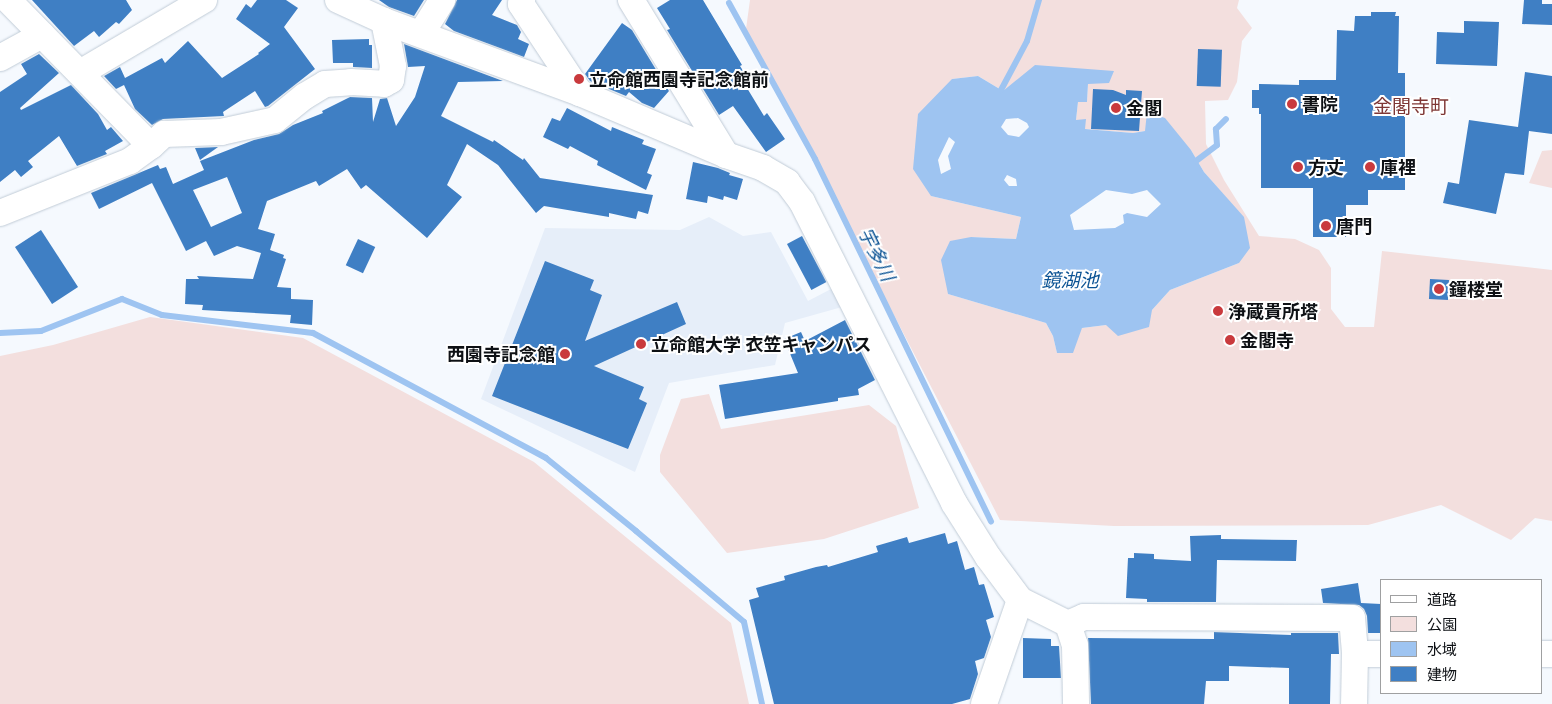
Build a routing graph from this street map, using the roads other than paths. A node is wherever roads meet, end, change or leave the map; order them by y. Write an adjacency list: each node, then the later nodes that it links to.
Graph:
1 (8, 0): 9 (street)
2 (204, 0): 11 (street)
3 (338, 0): 7 (street)
4 (442, 0): 8 (street)
5 (522, 0): 12 (street)
6 (631, 0): 14 (street)
7 (384, 21): 8 (street); 13 (street)
8 (421, 34): 12 (street)
9 (42, 35): 10 (street); 11 (street)
10 (0, 58)
11 (80, 74): 13 (street)
12 (580, 93): 14 (street)
13 (152, 146): 15 (street)
14 (726, 156): 16 (street)
15 (0, 213)
16 (1020, 600): 17 (street); 20 (street)
17 (1068, 624): 18 (street); 21 (street)
18 (1355, 654): 19 (street); 22 (street)
19 (1380, 654)
20 (984, 704)
21 (1076, 704)
22 (1354, 704)

